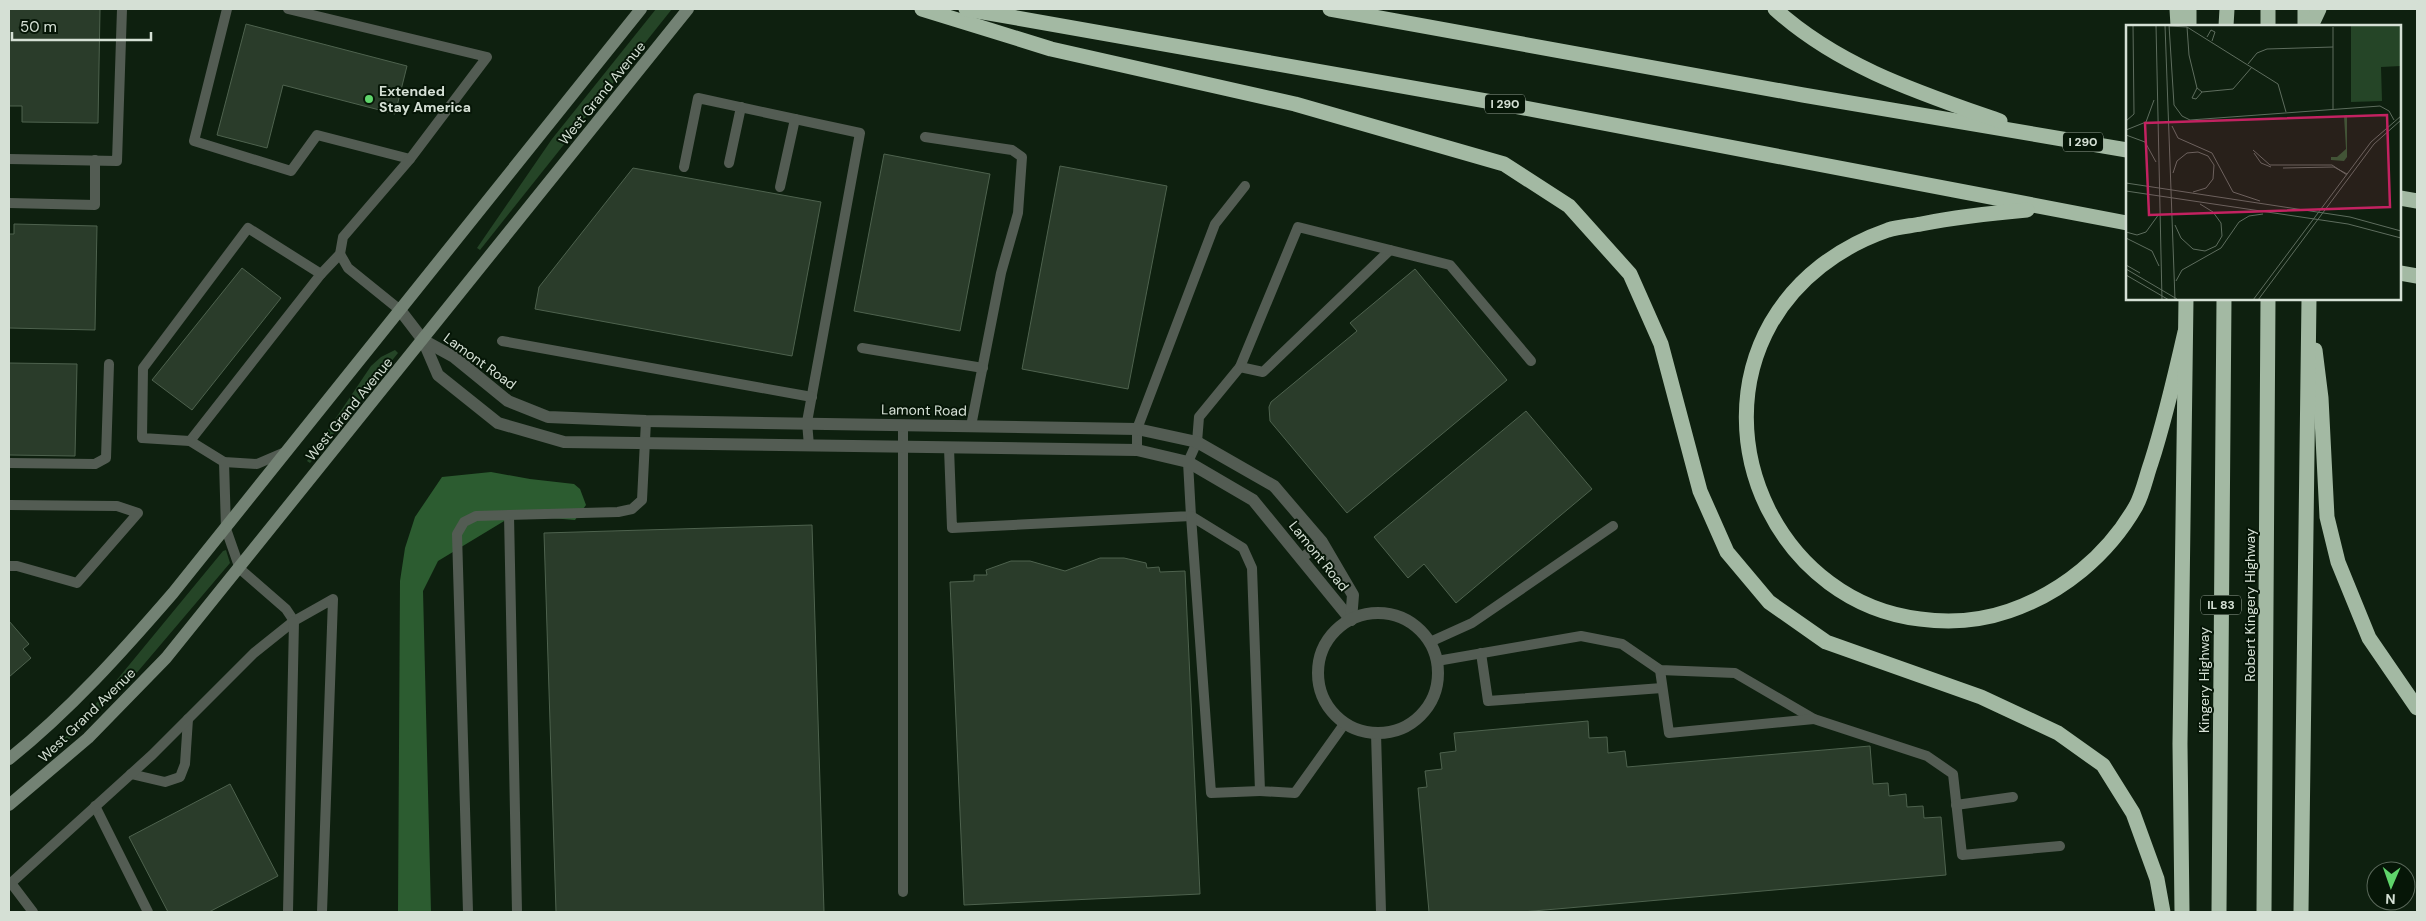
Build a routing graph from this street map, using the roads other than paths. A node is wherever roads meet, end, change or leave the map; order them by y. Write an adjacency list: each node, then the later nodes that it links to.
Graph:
1 (122, 9): 29 (lane)
2 (227, 9): 27 (lane)
3 (288, 9): 27 (lane)
4 (641, 9): 48 (main road, West Grand Avenue)
5 (688, 9): 50 (main road, West Grand Avenue)
6 (922, 9): 111 (highway)
7 (966, 9): 37 (highway, I 290)
8 (1330, 9): 24 (highway, I 290)
9 (1775, 9): 24 (highway)
10 (2177, 9): 16 (highway)
11 (2189, 9): 17 (highway)
12 (2227, 9): 18 (highway)
13 (2268, 9): 19 (highway)
14 (2305, 9): 20 (highway)
15 (2319, 9): 21 (highway)
16 (2178, 25)
17 (2189, 25)
18 (2226, 25)
19 (2268, 25)
20 (2305, 25)
21 (2311, 25)
22 (741, 107): 23 (lane); 30 (lane); 31 (lane)
23 (795, 119): 33 (lane); 57 (lane)
24 (2040, 135): 26 (highway, I 290)
25 (925, 137): 56 (lane)
26 (2126, 150)
27 (410, 159): 40 (lane)
28 (9, 160): 29 (lane)
29 (95, 160): 36 (lane)
30 (729, 163)
31 (684, 167)
32 (1245, 186): 62 (lane)
33 (780, 187)
34 (2401, 198): 35 (highway)
35 (2417, 201)
36 (9, 203)
37 (2043, 208): 38 (highway, I 290); 49 (highway)
38 (2126, 223)
39 (1390, 250): 53 (lane); 55 (lane); 55 (lane)
40 (340, 254): 42 (lane); 48 (lane)
41 (2401, 273): 43 (highway)
42 (321, 274): 63 (lane); 63 (lane)
43 (2417, 276)
44 (2186, 300): 49 (highway)
45 (2224, 300): 113 (highway, Kingery Highway / IL 83)
46 (2268, 300): 114 (highway, Robert Kingery Highway)
47 (2309, 300): 90 (highway); 115 (highway)
48 (400, 310): 50 (street, Lamont Road); 70 (main road, West Grand Avenue)
49 (2185, 332): 112 (highway)
50 (423, 340): 58 (street, Lamont Road); 65 (street, Lamont Road); 82 (main road, West Grand Avenue)
51 (502, 340): 57 (lane)
52 (862, 348): 56 (lane)
53 (1531, 361)
54 (108, 364): 73 (lane)
55 (1240, 367): 64 (lane)
56 (982, 368): 61 (lane)
57 (812, 397): 59 (lane)
58 (646, 421): 59 (street, Lamont Road); 65 (lane)
59 (807, 422): 60 (street, Lamont Road); 66 (lane)
60 (903, 425): 61 (street, Lamont Road); 67 (lane)
61 (971, 426): 62 (street, Lamont Road)
62 (1137, 429): 64 (street, Lamont Road); 69 (lane)
63 (190, 441): 71 (lane)
64 (1197, 442): 72 (lane); 79 (street, Lamont Road)
65 (645, 444): 66 (street, Lamont Road); 75 (lane)
66 (809, 446): 67 (street, Lamont Road)
67 (902, 448): 68 (street, Lamont Road); 103 (lane)
68 (950, 448): 69 (street, Lamont Road); 76 (lane)
69 (1136, 450): 72 (street, Lamont Road)
70 (286, 452): 71 (lane); 78 (main road, West Grand Avenue)
71 (224, 462): 78 (lane)
72 (1188, 462): 76 (lane); 80 (street, Lamont Road)
73 (9, 463)
74 (9, 505): 81 (lane)
75 (509, 514): 108 (lane); 109 (lane)
76 (1191, 516): 97 (lane); 97 (lane)
77 (1613, 526): 85 (lane)
78 (226, 529): 82 (lane); 95 (main road, West Grand Avenue)
79 (1322, 542): 80 (lane); 83 (street, Lamont Road)
80 (1302, 558): 83 (street, Lamont Road)
81 (9, 566)
82 (240, 569): 84 (lane); 99 (main road, West Grand Avenue)
83 (1351, 620): 85 (street); 93 (street)
84 (294, 621): 91 (lane); 106 (lane); 107 (lane)
85 (1430, 642): 87 (street)
86 (1481, 653): 87 (lane); 88 (lane); 89 (lane)
87 (1437, 661): 94 (street)
88 (1660, 670): 89 (lane); 92 (lane)
89 (1662, 688): 92 (lane)
90 (2417, 708)
91 (188, 719): 96 (lane); 96 (lane)
92 (1814, 719): 100 (lane)
93 (1345, 723): 94 (street); 97 (lane)
94 (1376, 733): 110 (lane)
95 (9, 759)
96 (131, 774): 101 (lane)
97 (1260, 791)
98 (2013, 797): 100 (lane)
99 (9, 805)
100 (1956, 805): 102 (lane)
101 (95, 806): 104 (lane); 105 (lane)
102 (2060, 846)
103 (903, 892)
104 (33, 912)
105 (148, 912)
106 (288, 912)
107 (322, 912)
108 (468, 912)
109 (517, 912)
110 (1381, 912)
111 (2163, 912)
112 (2182, 912)
113 (2220, 912)
114 (2264, 912)
115 (2301, 912)

